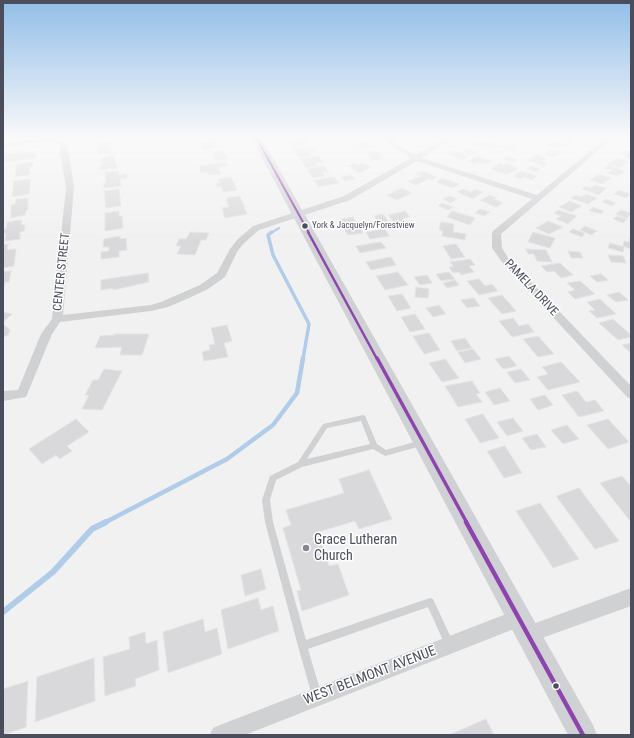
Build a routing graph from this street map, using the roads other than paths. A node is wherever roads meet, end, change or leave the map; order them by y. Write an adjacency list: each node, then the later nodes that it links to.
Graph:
1 (68, 171): 8 (street, CENTER STREET)
2 (274, 171): 7 (main road)
3 (393, 171): 7 (street)
4 (457, 171): 6 (street)
5 (570, 171): 6 (street, PAMELA DRIVE)
6 (538, 198): 9 (street, PAMELA DRIVE)
7 (297, 214): 8 (street); 11 (main road)
8 (57, 319): 10 (street, CENTER STREET)
9 (631, 394)
10 (3, 396)
11 (423, 443): 12 (lane); 15 (main road)
12 (374, 446): 13 (lane); 13 (lane)
13 (300, 464): 17 (lane)
14 (631, 597): 15 (street, WEST BELMONT AVENUE)
15 (523, 626): 16 (street, WEST BELMONT AVENUE); 20 (main road)
16 (450, 645): 17 (lane); 18 (street, WEST BELMONT AVENUE)
17 (303, 646): 18 (lane)
18 (317, 697): 19 (street, WEST BELMONT AVENUE)
19 (220, 735)
20 (583, 735)

